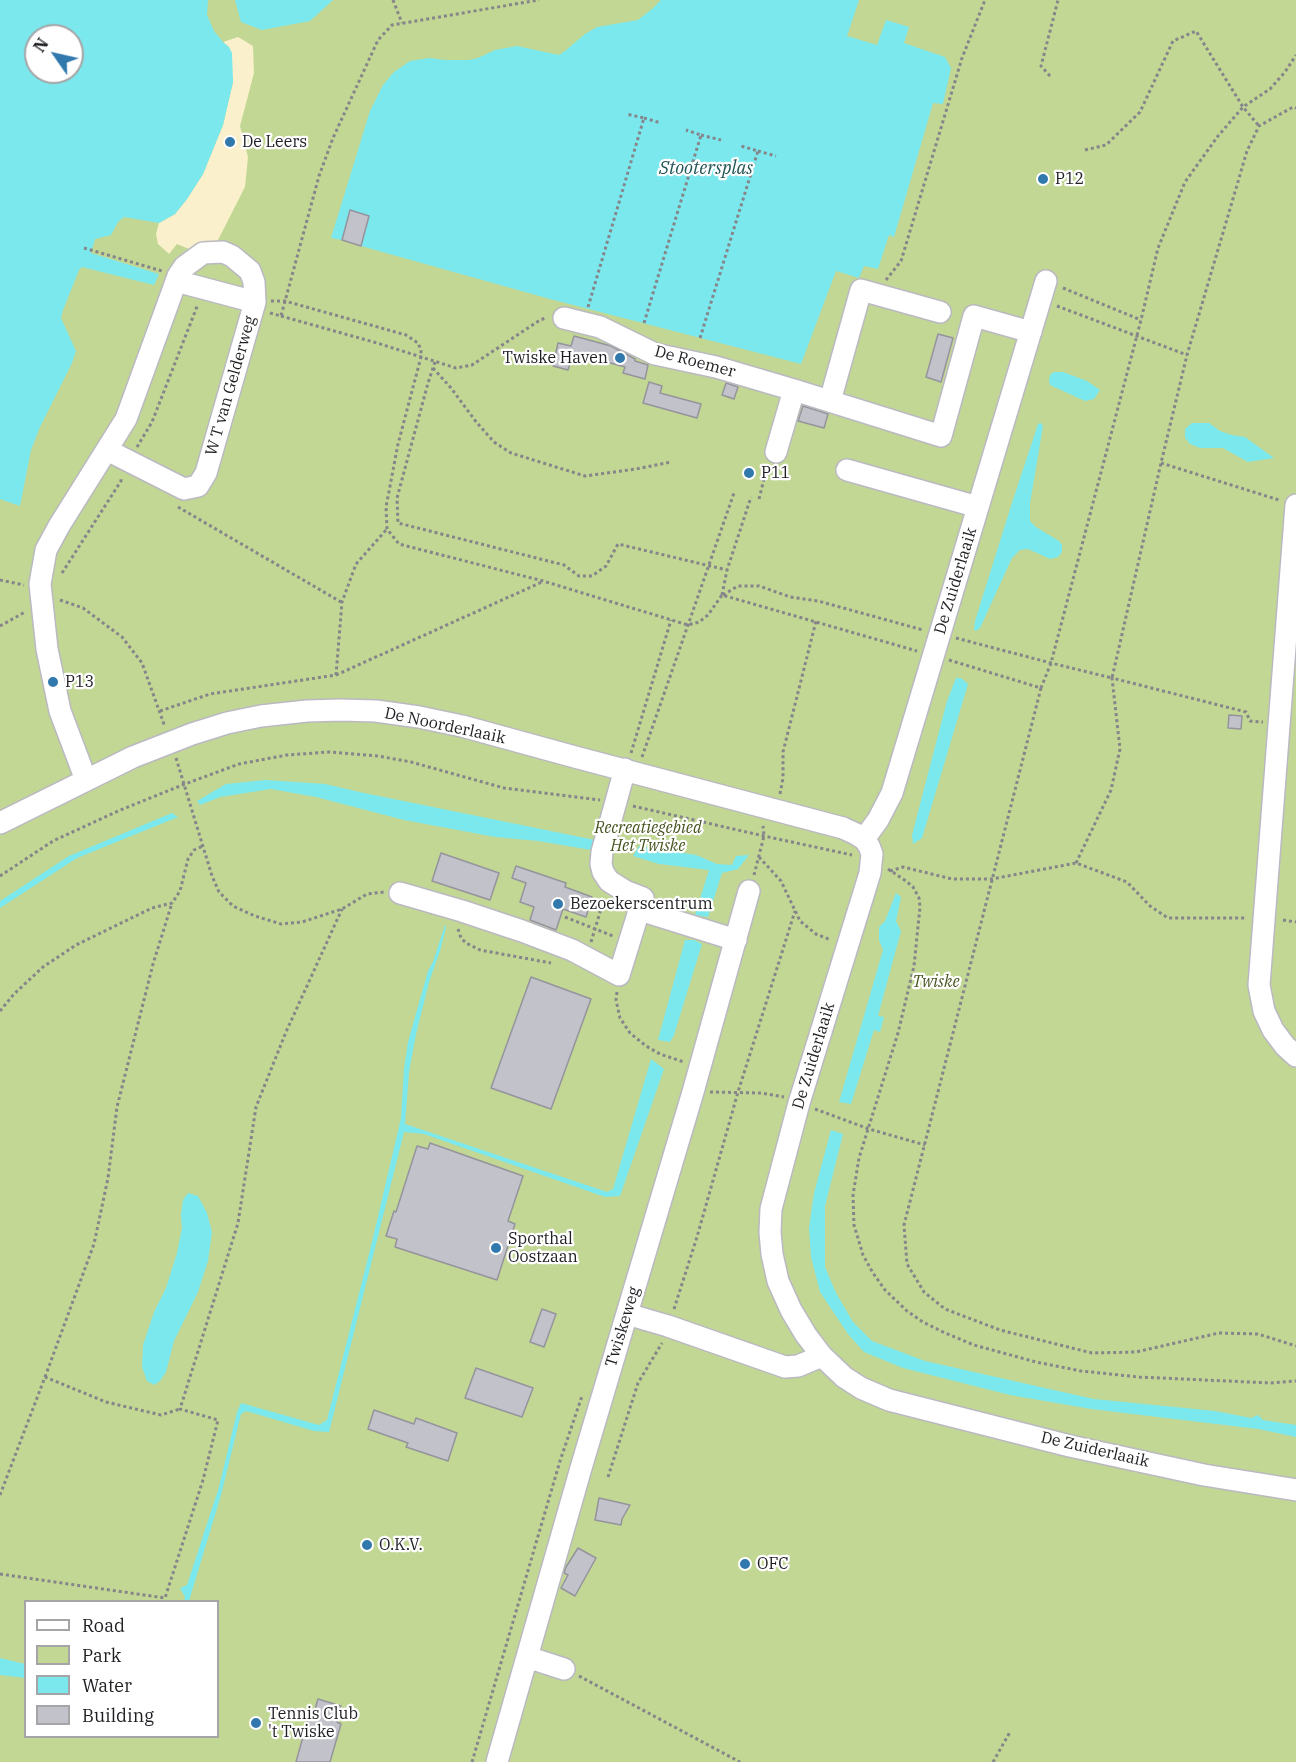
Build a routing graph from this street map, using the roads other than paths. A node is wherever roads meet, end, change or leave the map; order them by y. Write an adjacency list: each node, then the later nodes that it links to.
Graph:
1 (177, 279): 3 (street, W T van Gelderweg); 3 (street); 9 (street)
2 (1043, 290): 6 (street, De Zuiderlaaik)
3 (255, 302): 9 (street, W T van Gelderweg)
4 (940, 312): 8 (street)
5 (564, 318): 7 (street, De Roemer)
6 (1030, 332): 8 (street, De Roemer); 13 (street, De Zuiderlaaik)
7 (794, 390): 8 (street, De Roemer); 10 (street)
8 (830, 401)
9 (107, 450): 15 (street)
10 (772, 456)
11 (847, 470): 13 (street)
12 (1296, 505): 22 (street)
13 (978, 507): 17 (street, De Zuiderlaaik)
14 (631, 771): 15 (street, De Noorderlaaik); 17 (street, De Noorderlaaik); 20 (street)
15 (86, 780): 16 (street, De Noorderlaaik)
16 (0, 823)
17 (864, 838): 24 (street, De Zuiderlaaik)
18 (749, 891): 21 (street, Twiskeweg)
19 (400, 893): 20 (street)
20 (640, 910): 21 (street)
21 (736, 940): 23 (street, Twiskeweg)
22 (1296, 1056)
23 (627, 1314): 24 (street); 26 (street, Twiskeweg)
24 (822, 1356): 25 (street, De Zuiderlaaik)
25 (1296, 1490)
26 (527, 1657): 27 (street); 28 (street, Twiskeweg)
27 (564, 1669)
28 (497, 1762)

